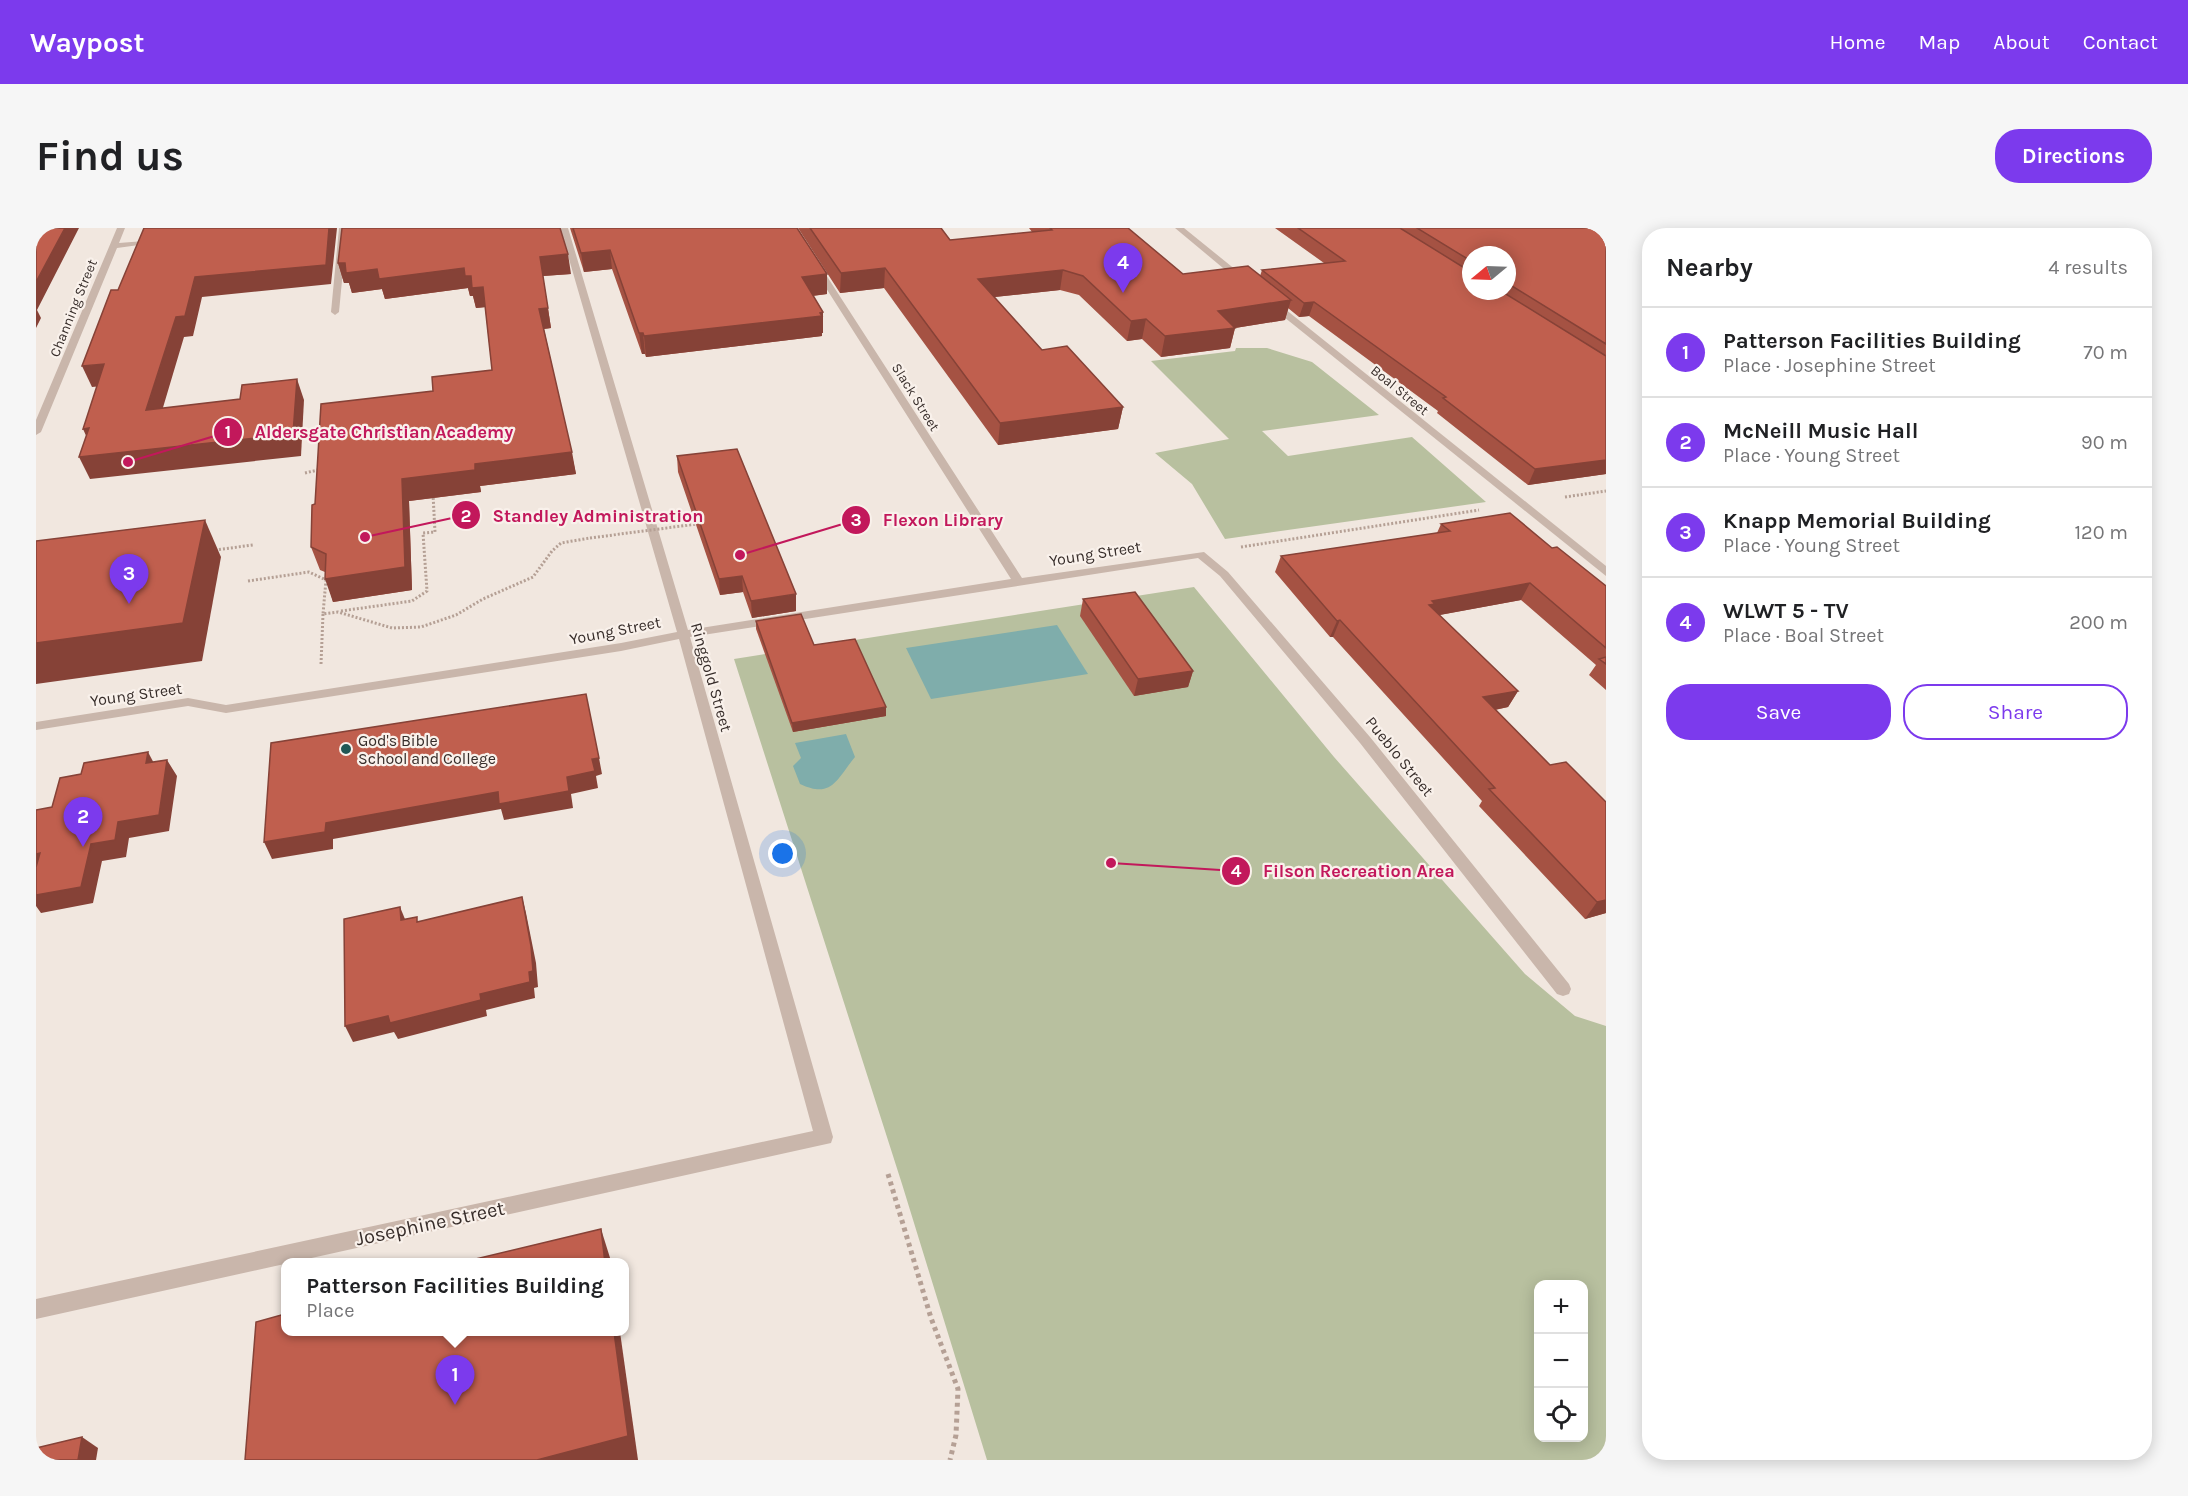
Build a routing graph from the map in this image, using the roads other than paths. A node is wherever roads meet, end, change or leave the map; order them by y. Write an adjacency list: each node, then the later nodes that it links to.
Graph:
1 (121, 228): 6 (street, Channing Street)
2 (343, 228): 10 (street)
3 (564, 228): 15 (street, Ringgold Street)
4 (1179, 228): 8 (street)
5 (161, 241): 6 (street)
6 (113, 246): 11 (street, Channing Street)
7 (811, 258): 14 (street, Slack Street)
8 (1252, 288)
9 (1262, 295): 13 (street, Boal Street)
10 (335, 312)
11 (36, 432)
12 (1200, 554): 14 (street, Young Street); 17 (street, Pueblo Street)
13 (1606, 572)
14 (1018, 581): 15 (street, Young Street)
15 (683, 633): 16 (street, Young Street); 18 (street, Ringgold Street)
16 (36, 726)
17 (1563, 989)
18 (824, 1137): 19 (street, Josephine Street)
19 (36, 1309)

